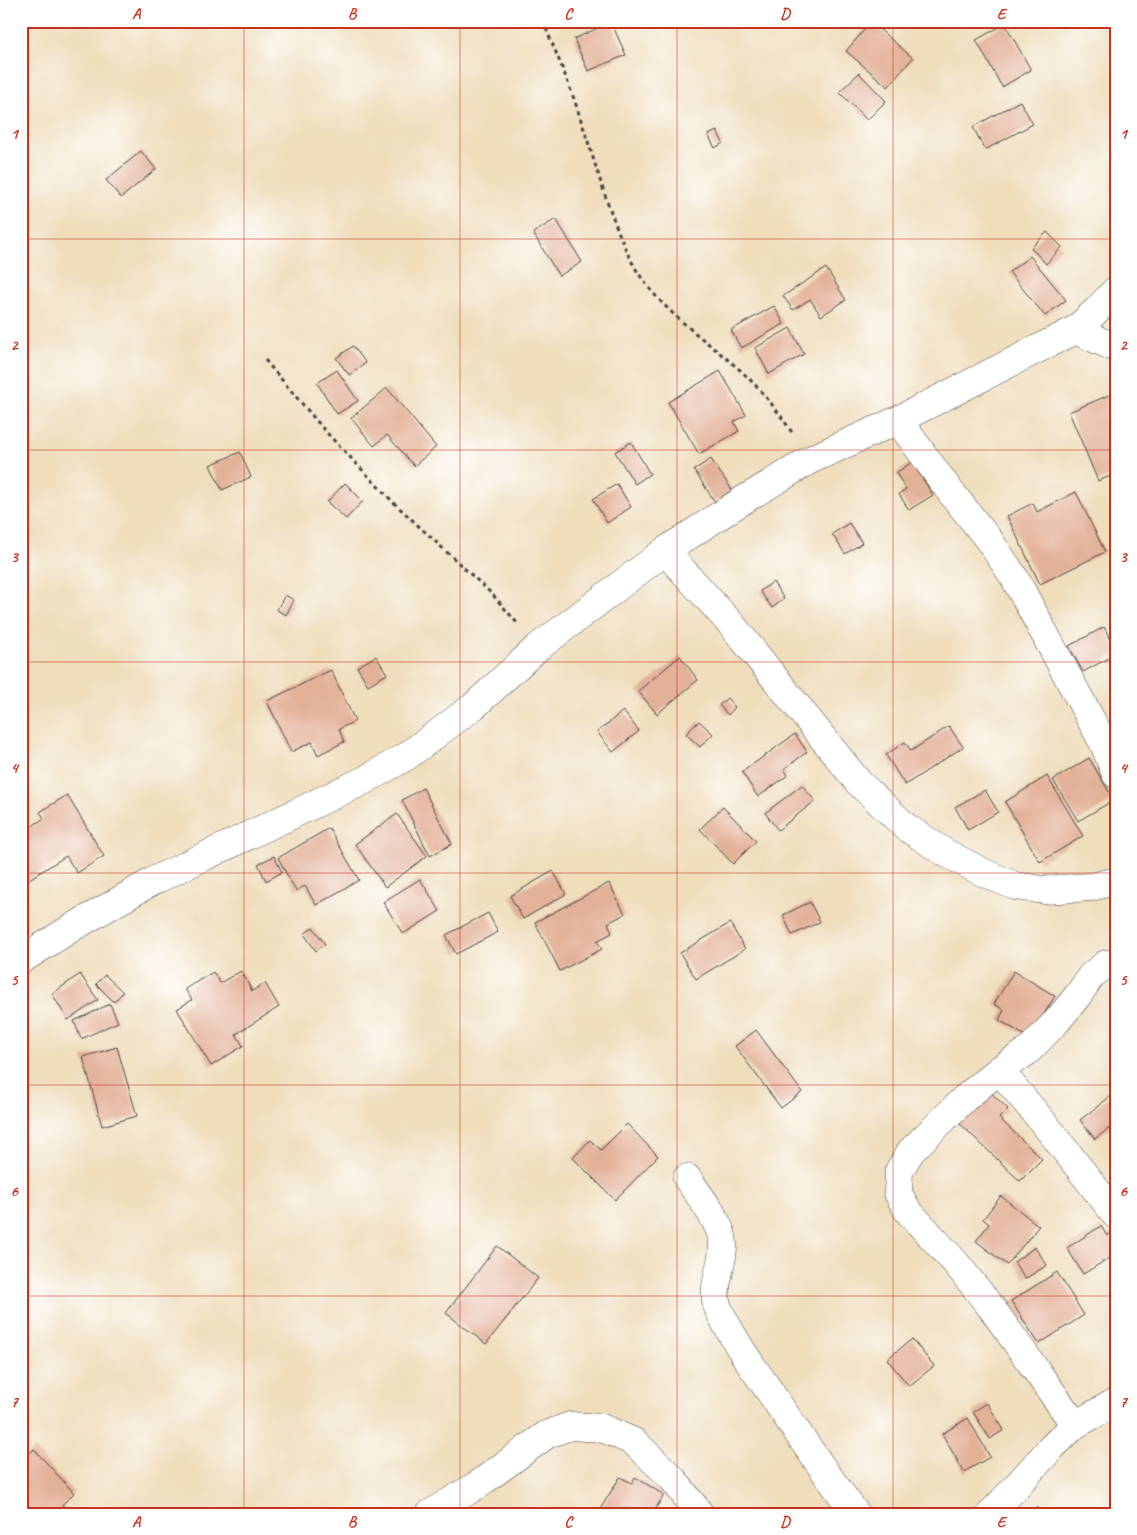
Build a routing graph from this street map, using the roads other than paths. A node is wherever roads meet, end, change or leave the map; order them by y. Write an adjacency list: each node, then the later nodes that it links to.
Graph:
1 (1116, 290): 2 (street)
2 (1075, 330): 3 (street); 4 (street)
3 (1116, 348)
4 (898, 420): 5 (street); 6 (street)
5 (665, 551): 7 (street); 8 (street)
6 (1116, 774)
7 (1116, 881)
8 (21, 960)
9 (1116, 964): 10 (street)
10 (999, 1070): 12 (street); 14 (street)
11 (686, 1178): 17 (street)
12 (1116, 1215)
13 (1116, 1402): 14 (street)
14 (1075, 1425): 18 (street)
15 (430, 1514): 16 (street)
16 (700, 1514)
17 (856, 1514)
18 (991, 1514)

